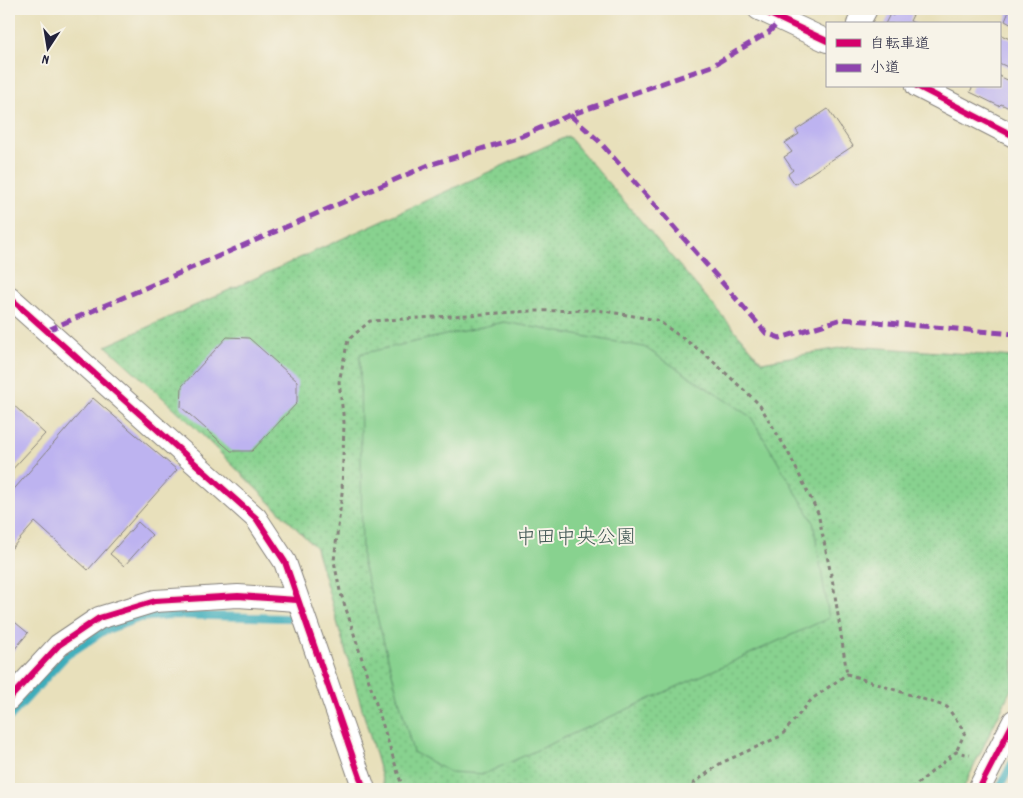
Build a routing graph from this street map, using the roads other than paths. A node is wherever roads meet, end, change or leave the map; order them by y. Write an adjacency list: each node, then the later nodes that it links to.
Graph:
1 (759, 9): 4 (street)
2 (866, 9): 3 (street)
3 (859, 22)
4 (826, 41)
5 (921, 88): 6 (street)
6 (1013, 132)
7 (9, 297): 8 (street)
8 (297, 600): 9 (street); 11 (street)
9 (9, 699)
10 (1014, 721): 12 (street)
11 (364, 789)
12 (979, 789)

